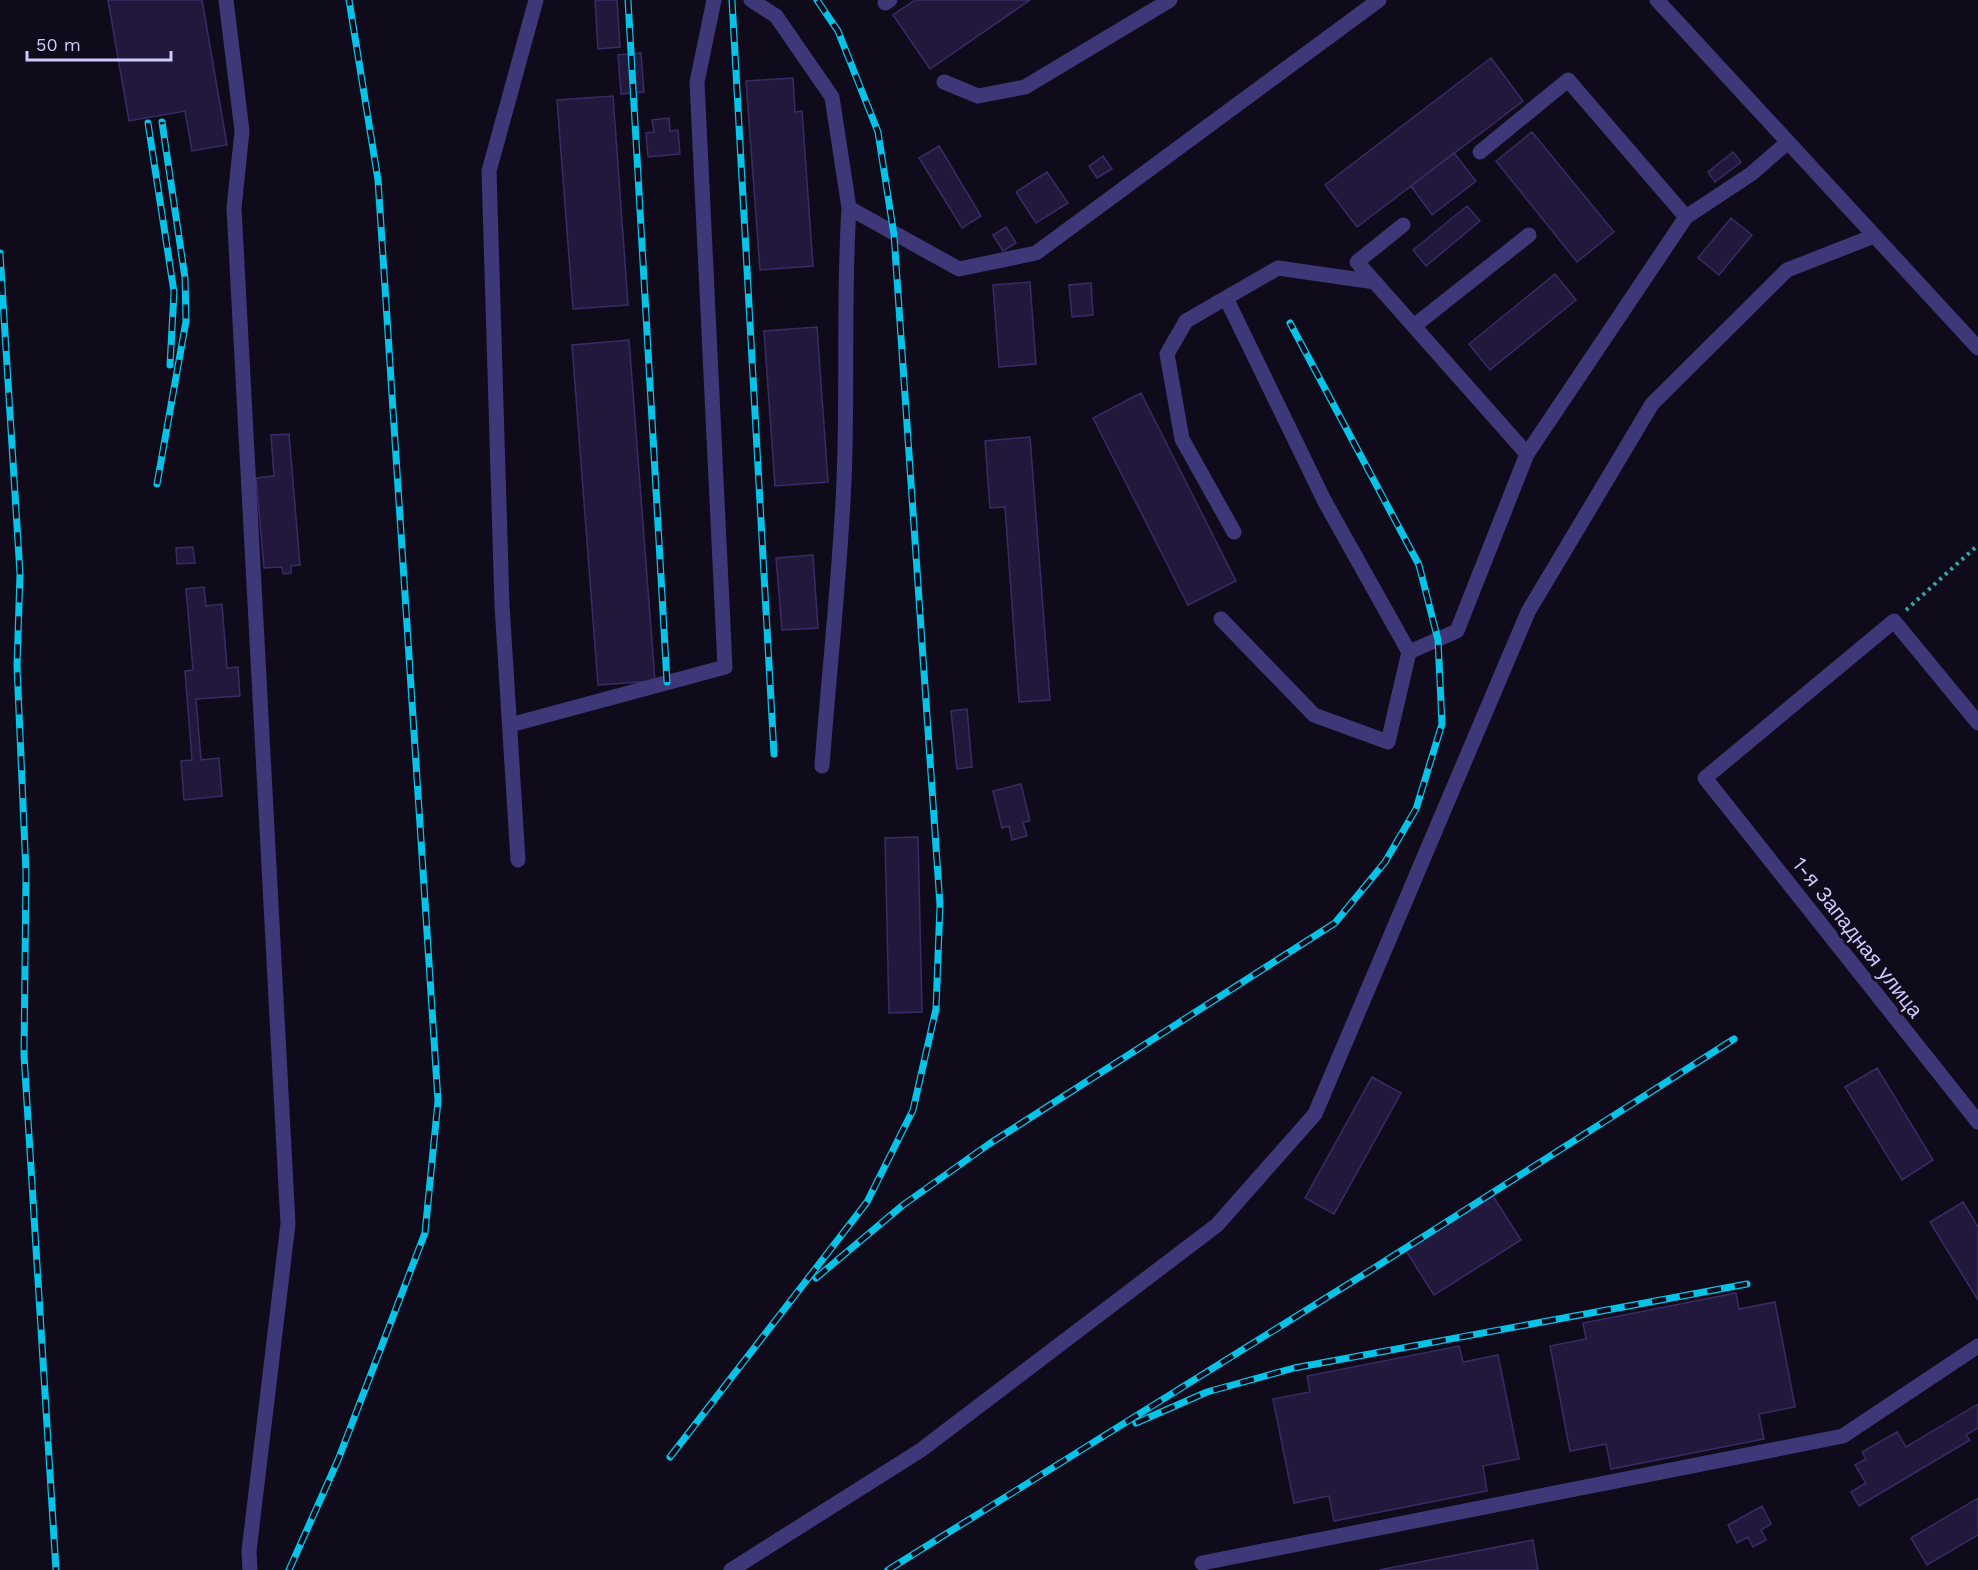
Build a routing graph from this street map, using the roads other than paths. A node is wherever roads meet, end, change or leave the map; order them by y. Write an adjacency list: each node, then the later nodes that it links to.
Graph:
1 (226, 0): 31 (street)
2 (536, 0): 25 (street)
3 (714, 0): 25 (street)
4 (751, 0): 11 (street)
5 (1170, 0): 8 (street)
6 (1379, 0): 11 (street)
7 (1656, 0): 9 (street)
8 (944, 82)
9 (1788, 142): 12 (street); 15 (street)
10 (1480, 152): 12 (street)
11 (849, 208): 26 (street)
12 (1686, 217): 20 (street)
13 (1402, 225): 16 (street)
14 (1529, 235): 18 (street)
15 (1874, 236): 19 (street); 32 (street)
16 (1375, 282): 17 (street); 18 (street)
17 (1226, 298): 21 (street); 23 (street)
18 (1414, 326): 20 (street)
19 (1978, 348)
20 (1527, 454): 23 (street)
21 (1234, 532)
22 (1221, 619): 23 (street)
23 (1409, 652)
24 (1978, 723): 28 (street, 1-я Западная улица)
25 (510, 725): 27 (street)
26 (822, 766)
27 (518, 860)
28 (1978, 1122)
29 (1978, 1346): 30 (street)
30 (1202, 1563)
31 (250, 1570)
32 (731, 1570)

